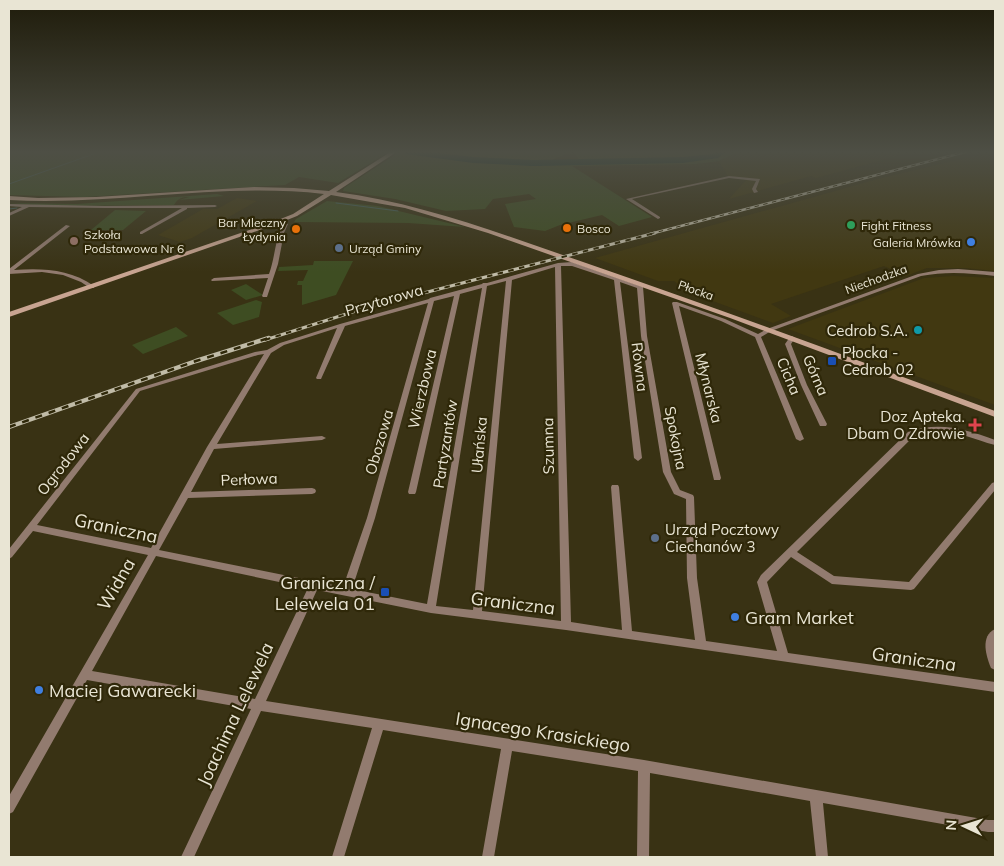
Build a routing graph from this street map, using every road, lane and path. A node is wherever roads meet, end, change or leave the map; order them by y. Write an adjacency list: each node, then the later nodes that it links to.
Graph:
1 (250, 191): 6 (main road, Płocka)
2 (263, 191): 5 (main road, Płocka)
3 (334, 191): 5 (main road)
4 (661, 191): 11 (street)
5 (328, 195): 23 (main road); 30 (main road, Płocka)
6 (9, 201): 7 (street)
7 (28, 206): 9 (street); 10 (street)
8 (215, 206): 9 (street)
9 (186, 207): 14 (street)
10 (9, 215)
11 (658, 218)
12 (286, 224): 18 (street)
13 (68, 226): 16 (street)
14 (142, 233)
15 (558, 265): 19 (street, Przytorowa); 21 (street, Przytorowa); 57 (street, Szumna)
16 (9, 272): 23 (street)
17 (995, 274): 30 (street, Niechodzka)
18 (270, 276): 20 (street); 26 (street)
19 (509, 278): 22 (street, Przytorowa); 56 (street, Ułańska)
20 (214, 280)
21 (617, 280): 24 (street, Przytorowa); 42 (street, Równa)
22 (485, 284): 25 (street, Przytorowa); 55 (street, Partyzantów)
23 (92, 287): 28 (main road)
24 (640, 287): 60 (street, Spokojna)
25 (458, 292): 27 (street, Przytorowa); 47 (street, Wierzbowa)
26 (265, 296)
27 (432, 299): 29 (street, Przytorowa); 54 (street, Obozowa)
28 (9, 315)
29 (342, 325): 33 (street, Przytorowa); 34 (street)
30 (769, 330): 31 (street); 32 (main road, Płocka)
31 (758, 336): 39 (street, Cicha); 43 (street, Młynarska)
32 (792, 338): 36 (main road, Płocka); 37 (street, Górna)
33 (269, 352): 35 (street, Przytorowa); 41 (street, Widna)
34 (319, 378)
35 (138, 390): 49 (street, Ogrodowa)
36 (995, 414)
37 (823, 424)
38 (322, 438): 41 (street)
39 (800, 439)
40 (995, 443): 51 (street)
41 (211, 448): 48 (street, Widna)
42 (638, 458)
43 (717, 478)
44 (995, 485): 51 (street)
45 (615, 487): 59 (street)
46 (312, 491): 48 (street, Perłowa)
47 (412, 492)
48 (186, 495): 50 (street, Widna)
49 (30, 527): 50 (street, Graniczna); 52 (street, Ogrodowa)
50 (154, 552): 53 (street, Graniczna); 63 (street, Widna)
51 (790, 552): 61 (street)
52 (9, 554)
53 (314, 586): 54 (street, Graniczna); 65 (street, Joachima Lelewela)
54 (346, 592): 55 (street, Graniczna)
55 (431, 609): 56 (street, Graniczna)
56 (477, 615): 57 (street, Graniczna)
57 (566, 626): 59 (street, Graniczna)
58 (995, 633): 62 (street)
59 (627, 634): 60 (street, Graniczna)
60 (700, 645): 61 (street, Graniczna)
61 (784, 657): 64 (street, Graniczna)
62 (995, 665)
63 (85, 675): 65 (street, Ignacego Krasickiego); 70 (street, Widna)
64 (995, 687)
65 (259, 705): 66 (street, Ignacego Krasickiego); 72 (street, Joachima Lelewela)
66 (379, 724): 67 (street, Ignacego Krasickiego); 73 (street)
67 (507, 745): 68 (street, Ignacego Krasickiego); 74 (street)
68 (644, 766): 69 (street, Ignacego Krasickiego); 75 (street)
69 (816, 797): 71 (street, Ignacego Krasickiego); 76 (street)
70 (9, 808)
71 (995, 826)
72 (187, 857)
73 (338, 857)
74 (488, 857)
75 (643, 857)
76 (822, 857)

